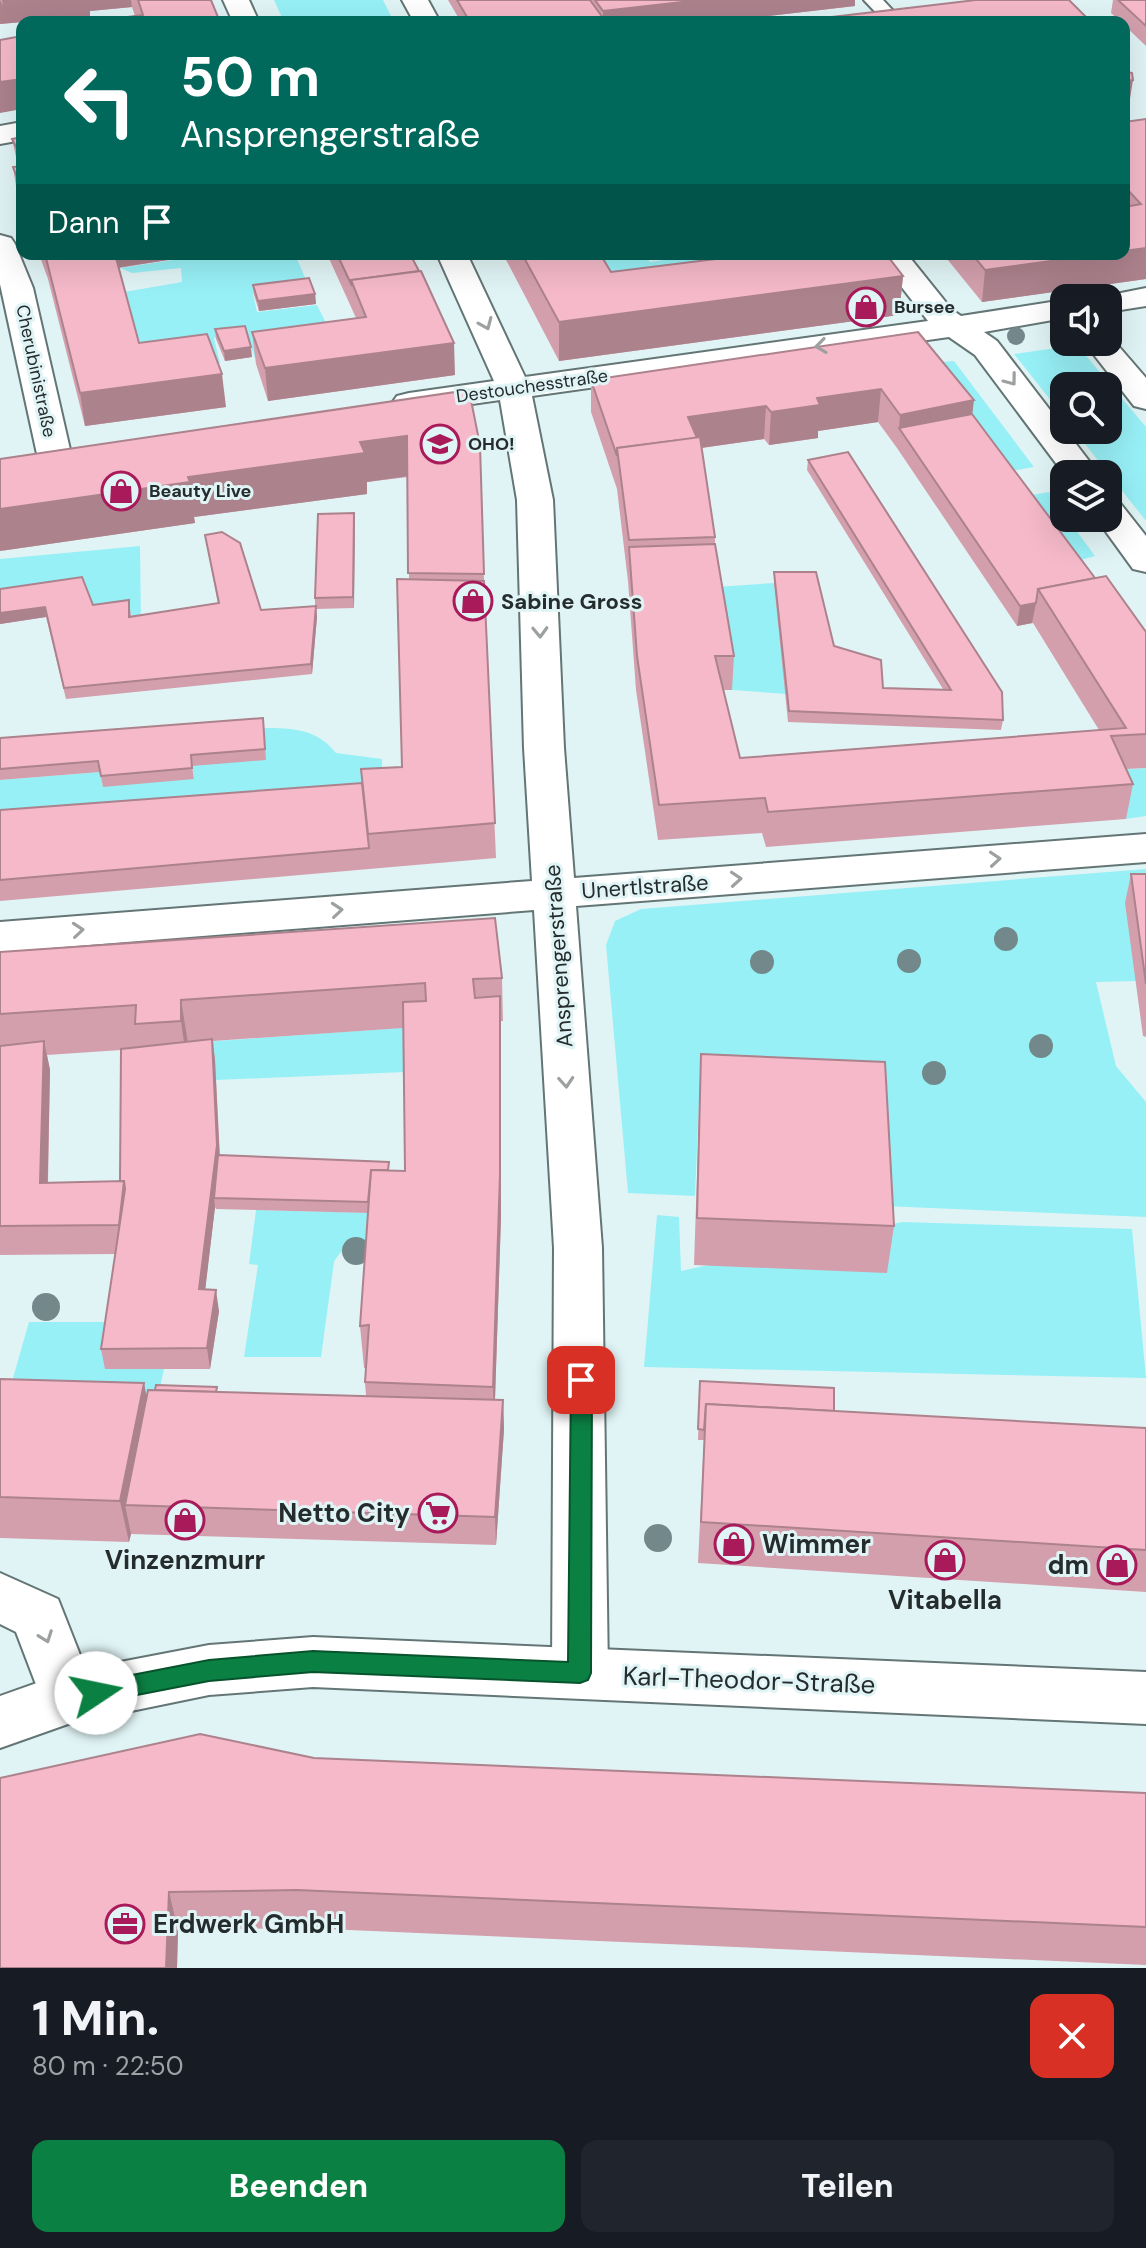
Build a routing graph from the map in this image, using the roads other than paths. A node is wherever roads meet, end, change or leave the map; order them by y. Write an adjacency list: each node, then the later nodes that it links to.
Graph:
1 (874, 12): 2 (street)
2 (916, 13)
3 (0, 244): 15 (street, Cherubinistraße)
4 (455, 260): 11 (street, Ansprengerstraße, one-way to 11)
5 (896, 260): 9 (street)
6 (1146, 297): 7 (street)
7 (1122, 301)
8 (1050, 311): 9 (street, Destouchesstraße)
9 (955, 327): 11 (street, Destouchesstraße, one-way to 11); 17 (street, one-way to 17)
10 (1111, 356): 12 (street)
11 (514, 388): 13 (street, Destouchesstraße); 21 (street, Ansprengerstraße, one-way to 21)
12 (1146, 399)
13 (386, 406)
14 (90, 449): 15 (street)
15 (54, 454): 16 (street)
16 (19, 459)
17 (1071, 460)
18 (1122, 529): 19 (street)
19 (1146, 561)
20 (1146, 848): 21 (street, Unertlstraße, one-way to 20)
21 (554, 893): 22 (street, Unertlstraße, one-way to 21); 24 (street, Ansprengerstraße, one-way to 24)
22 (0, 937)
23 (0, 1597): 25 (street, one-way to 25)
24 (580, 1673): 25 (street, Karl-Theodor-Straße); 26 (street, Karl-Theodor-Straße)
25 (68, 1698): 27 (street, Karl-Theodor-Straße)
26 (1146, 1698)
27 (0, 1722)

